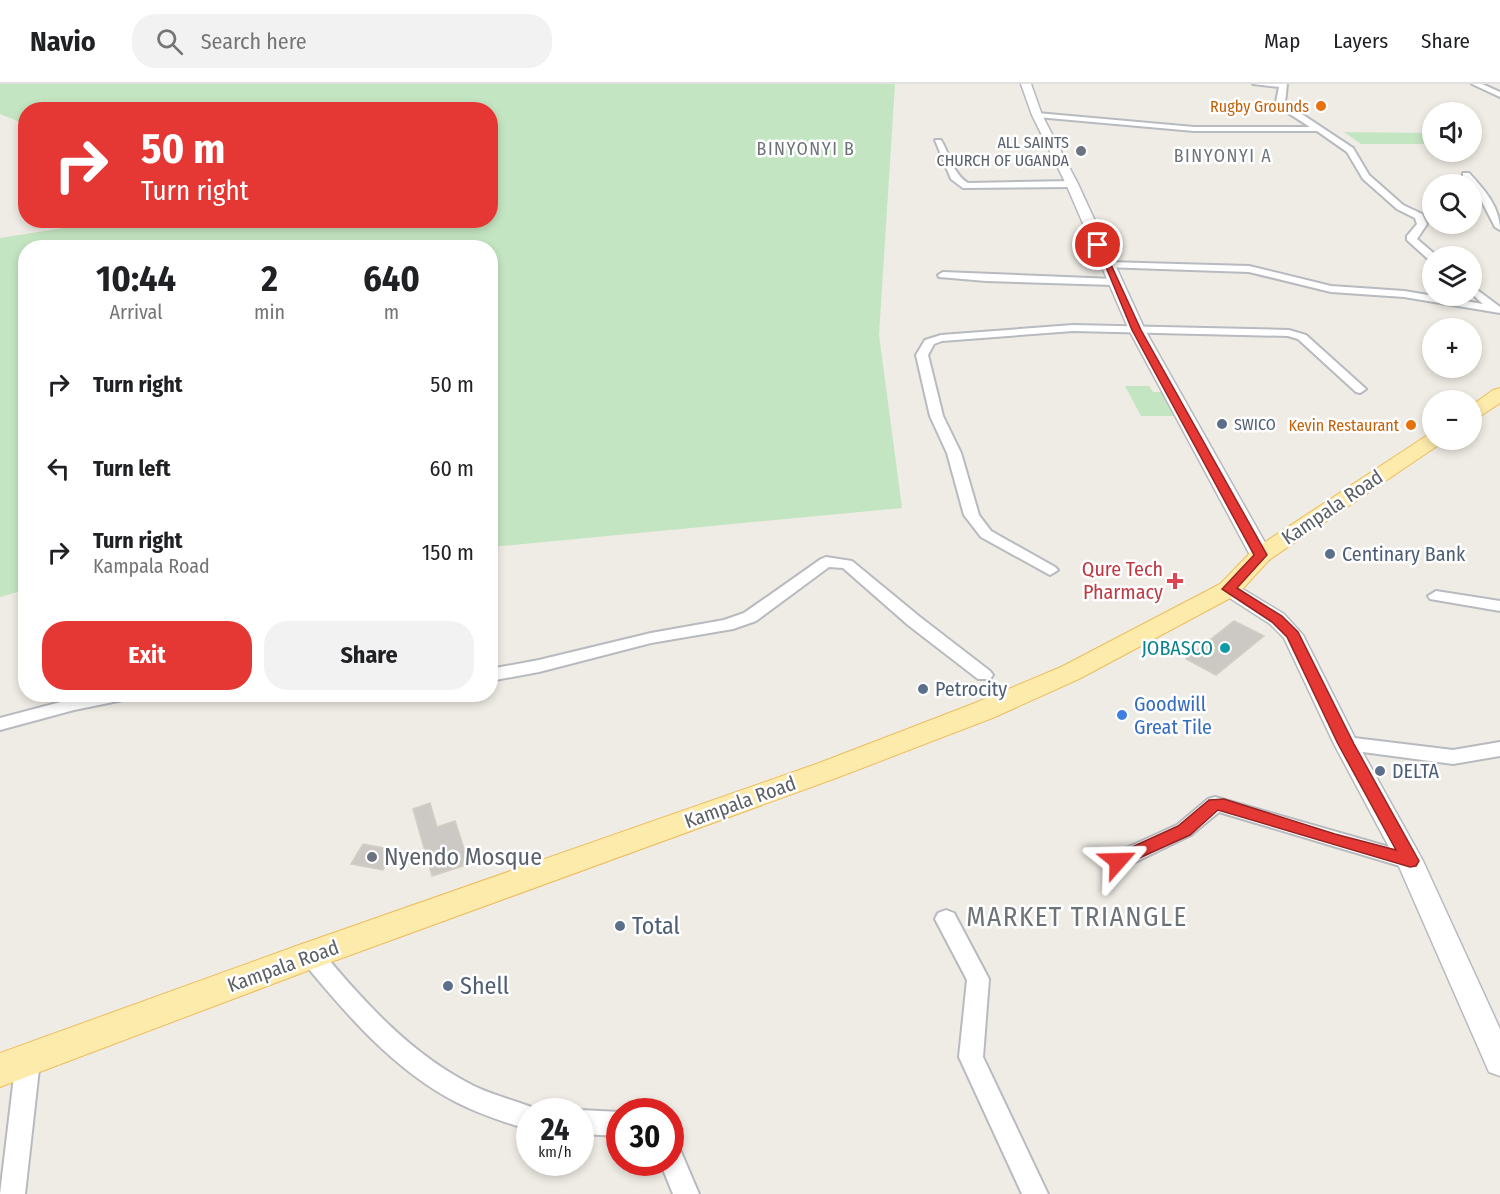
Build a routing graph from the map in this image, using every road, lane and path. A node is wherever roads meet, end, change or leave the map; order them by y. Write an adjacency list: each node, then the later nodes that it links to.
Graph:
1 (1026, 84): 6 (main road)
2 (1257, 84): 3 (street)
3 (1283, 84): 7 (street)
4 (1476, 84): 5 (street)
5 (1500, 95)
6 (1037, 115): 7 (street); 9 (main road)
7 (1321, 129): 12 (street)
8 (938, 142): 9 (street)
9 (1072, 184): 13 (main road)
10 (1482, 192): 11 (street)
11 (1500, 227)
12 (1422, 248)
13 (1107, 265): 15 (main road); 17 (street)
14 (944, 275): 15 (street)
15 (1114, 282): 18 (main road)
16 (1482, 297): 17 (street)
17 (1498, 309)
18 (1137, 330): 19 (street); 23 (main road); 24 (street)
19 (1360, 388)
20 (1500, 394): 21 (main road)
21 (1482, 406)
22 (1422, 447): 23 (main road, Kampala Road)
23 (1261, 555): 25 (main road, Kampala Road)
24 (1050, 570)
25 (1229, 589): 32 (street); 37 (main road, Kampala Road)
26 (1436, 596): 27 (street)
27 (1500, 606)
28 (498, 674): 29 (street)
29 (984, 675)
30 (84, 702): 31 (street)
31 (0, 724)
32 (1346, 744): 33 (street); 35 (street)
33 (1500, 749)
34 (1118, 861): 35 (street)
35 (1410, 861): 39 (street)
36 (946, 919): 45 (street)
37 (311, 955): 38 (main road, Kampala Road); 41 (street)
38 (28, 1060): 40 (main road, Kampala Road); 43 (street)
39 (1500, 1062)
40 (0, 1070)
41 (516, 1114)
42 (678, 1176): 44 (street)
43 (12, 1194)
44 (686, 1194)
45 (1035, 1194)

